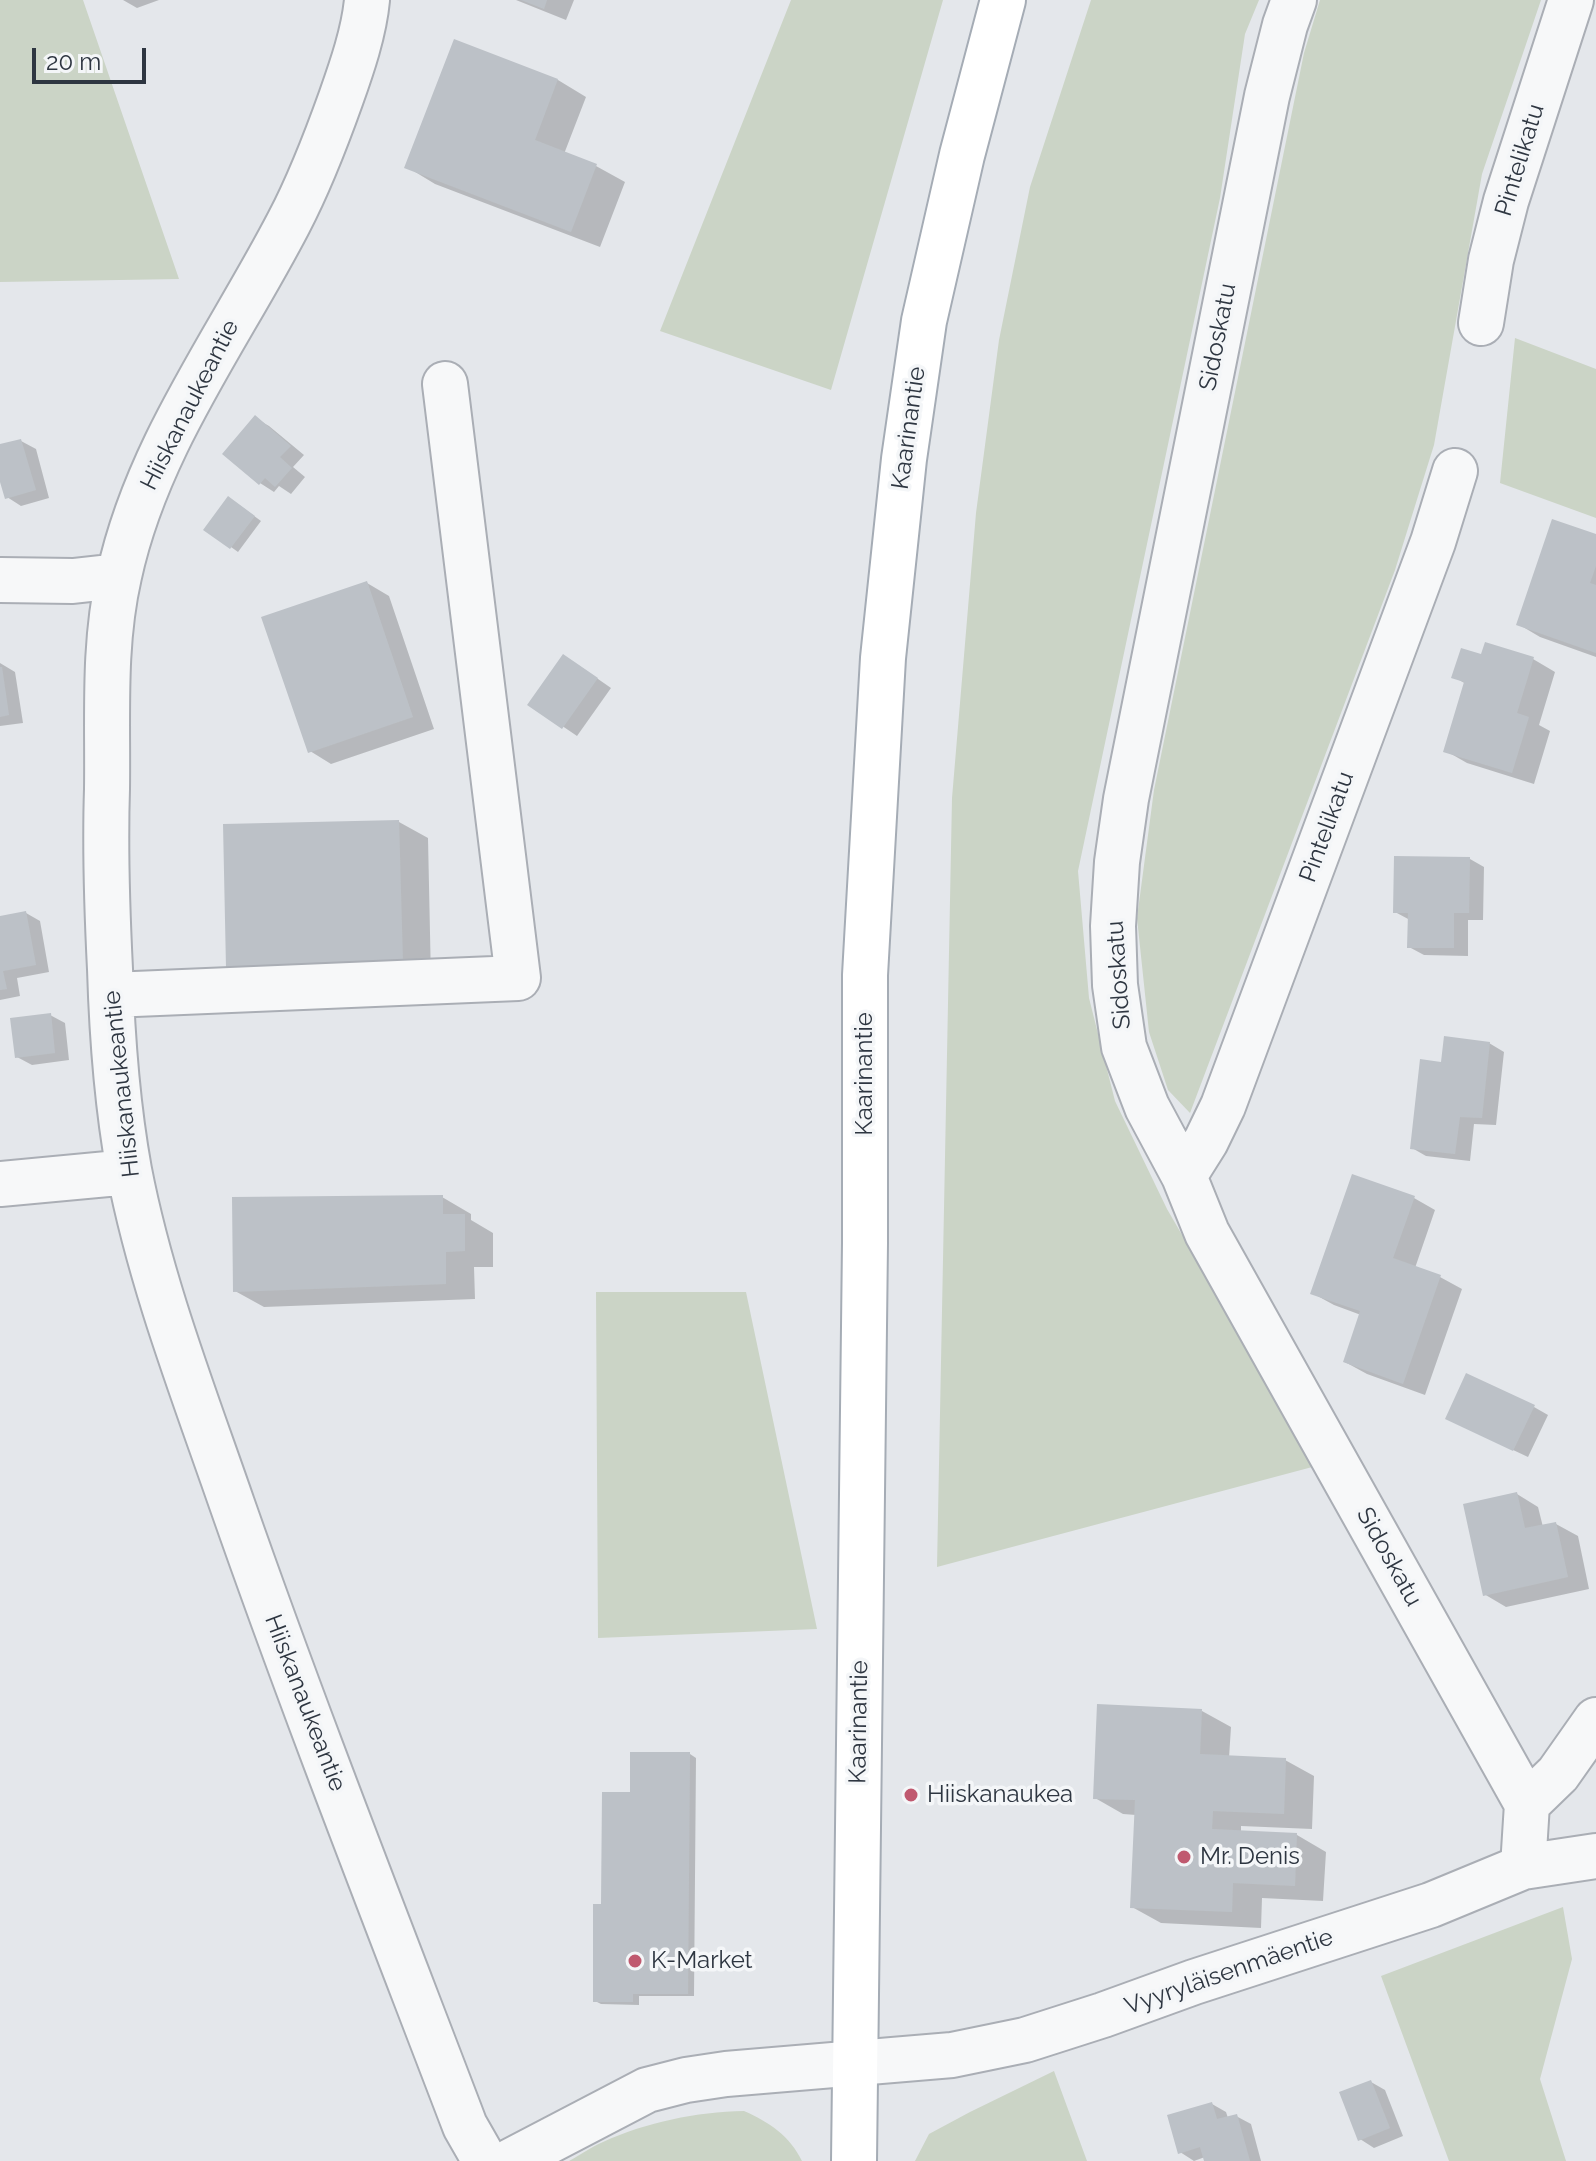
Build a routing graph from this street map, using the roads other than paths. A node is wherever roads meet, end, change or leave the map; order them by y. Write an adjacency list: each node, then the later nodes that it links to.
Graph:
1 (367, 0): 8 (street, Hiiskanaukeantie)
2 (1003, 0): 18 (main road, Kaarinantie)
3 (1294, 0): 12 (street, Sidoskatu)
4 (1571, 0): 5 (street, Pintelikatu)
5 (1481, 323)
6 (445, 384): 10 (street)
7 (1455, 471): 12 (street, Pintelikatu)
8 (118, 576): 9 (street); 10 (street, Hiiskanaukeantie)
9 (0, 580)
10 (111, 995): 11 (street, Hiiskanaukeantie)
11 (129, 1172): 13 (street); 19 (street, Hiiskanaukeantie)
12 (1184, 1176): 15 (street, Sidoskatu)
13 (0, 1184)
14 (1596, 1720): 15 (street)
15 (1527, 1804): 17 (street)
16 (1596, 1856): 17 (street, Vyyryläisenmäentie)
17 (1523, 1867): 18 (street, Vyyryläisenmäentie)
18 (855, 2062): 20 (street); 21 (main road, Kaarinantie)
19 (485, 2161)
20 (511, 2161)
21 (854, 2161)

